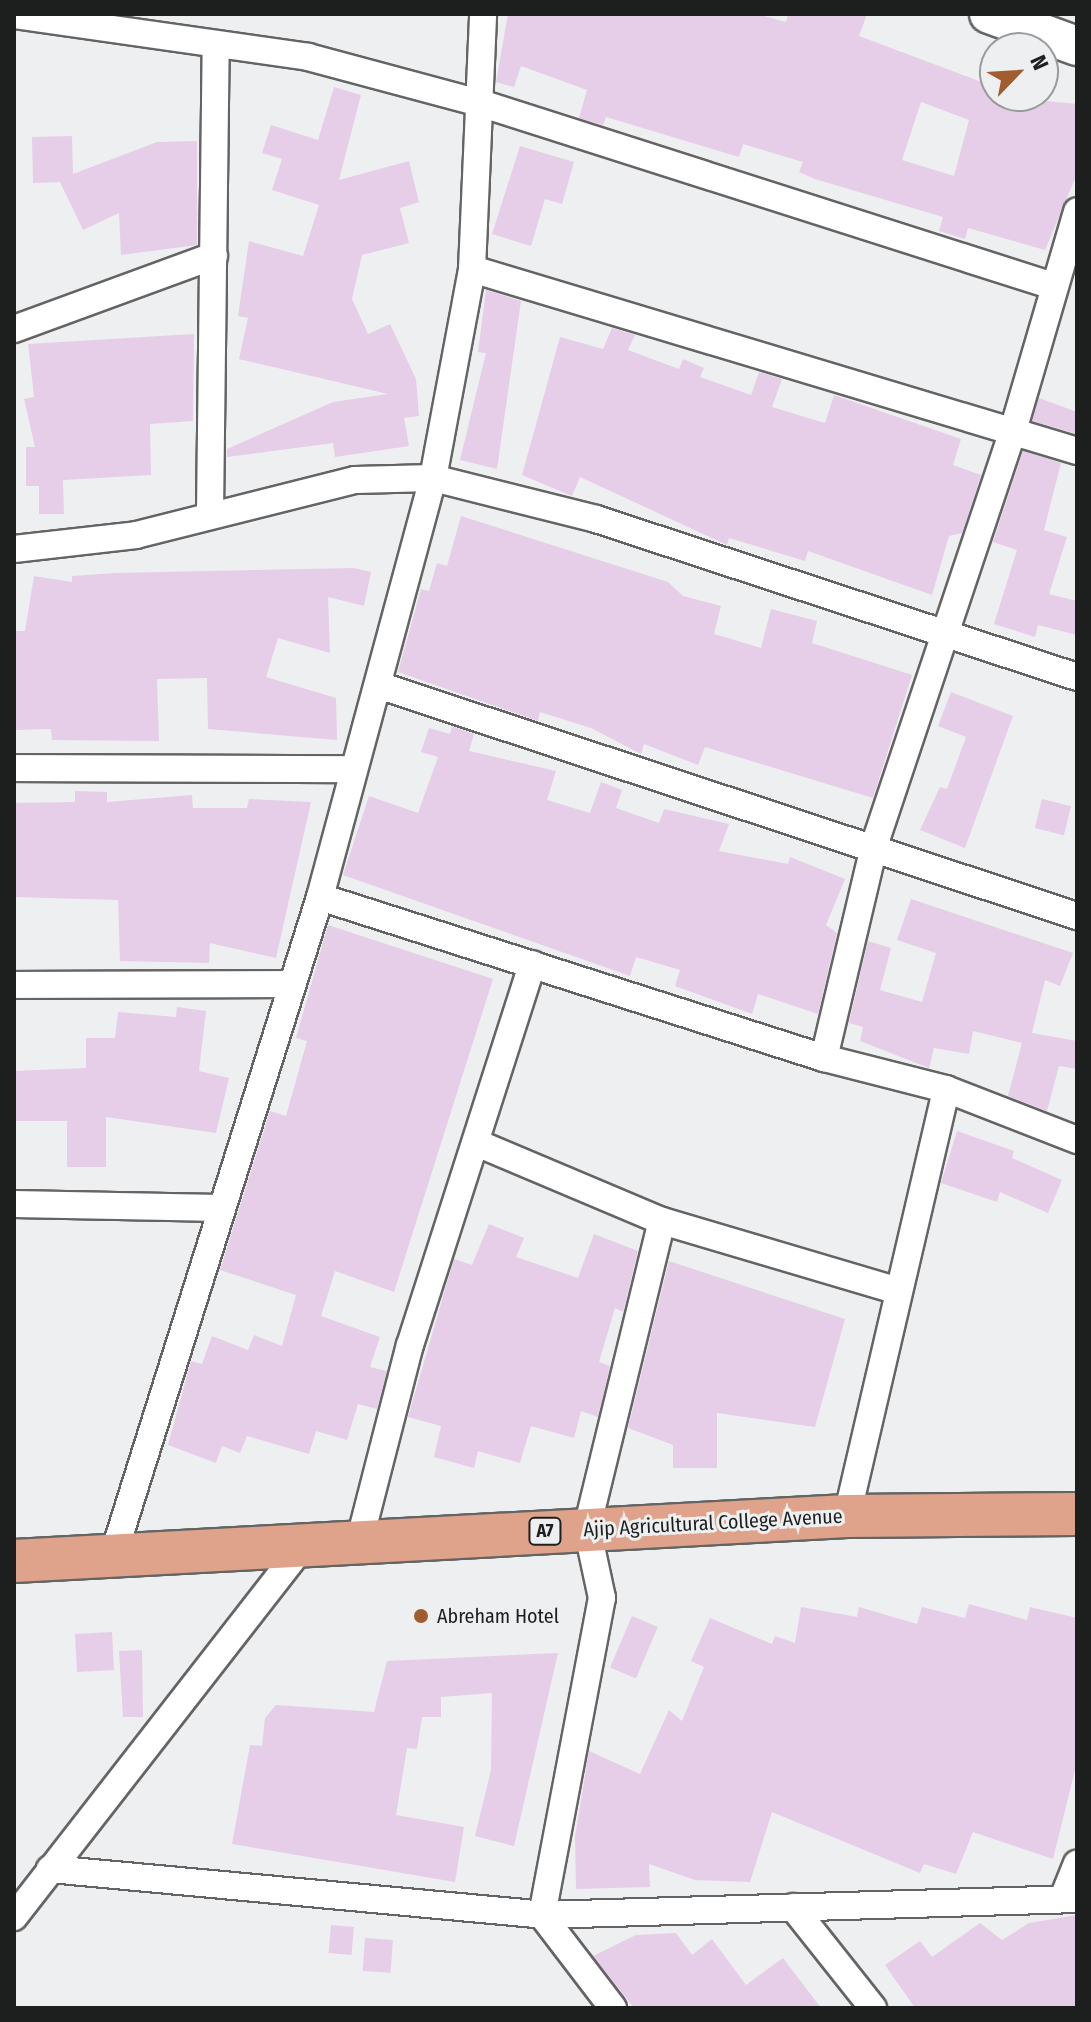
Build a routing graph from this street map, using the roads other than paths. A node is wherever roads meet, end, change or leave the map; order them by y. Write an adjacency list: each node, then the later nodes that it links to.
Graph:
1 (483, 14): 6 (street)
2 (989, 14): 5 (main road)
3 (14, 15): 4 (street)
4 (216, 45): 6 (street); 8 (street)
5 (1077, 46)
6 (480, 103): 9 (street); 10 (street)
7 (1077, 211): 10 (street)
8 (214, 256): 11 (street); 15 (street)
9 (472, 269): 12 (street); 14 (street)
10 (1050, 285): 12 (street)
11 (14, 329)
12 (1012, 434): 13 (street); 17 (street)
13 (1077, 451)
14 (433, 478): 15 (street); 17 (street); 19 (street)
15 (210, 513): 16 (street)
16 (14, 549)
17 (940, 636): 18 (street); 22 (street)
18 (1077, 677)
19 (381, 686): 21 (street); 22 (street)
20 (14, 768): 21 (street)
21 (353, 769): 23 (street)
22 (874, 846): 24 (street); 28 (street)
23 (320, 897): 25 (street); 26 (street)
24 (1077, 916)
25 (532, 964): 28 (street); 31 (street)
26 (290, 984): 27 (street); 33 (street)
27 (14, 985)
28 (824, 1058): 29 (street)
29 (946, 1089): 30 (street); 35 (street)
30 (1077, 1140)
31 (477, 1143): 34 (street); 39 (street)
32 (14, 1204): 33 (street)
33 (221, 1208): 41 (street)
34 (662, 1221): 35 (street); 38 (street)
35 (898, 1291): 37 (street)
36 (1077, 1514): 37 (main road, Ajip Agricultural College Avenue / A7)
37 (847, 1516): 38 (main road, Ajip Agricultural College Avenue / A7)
38 (587, 1528): 39 (main road, Ajip Agricultural College Avenue / A7); 47 (street)
39 (359, 1543): 40 (main road, Ajip Agricultural College Avenue / A7)
40 (304, 1545): 41 (main road, Ajip Agricultural College Avenue / A7); 44 (street)
41 (113, 1556): 42 (main road, Ajip Agricultural College Avenue / A7)
42 (14, 1561)
43 (1077, 1864): 45 (street)
44 (50, 1869): 47 (street); 48 (street)
45 (1070, 1898): 46 (street)
46 (793, 1907): 47 (street); 50 (street)
47 (542, 1915): 49 (street)
48 (14, 1917)
49 (613, 2008)
50 (873, 2008)

